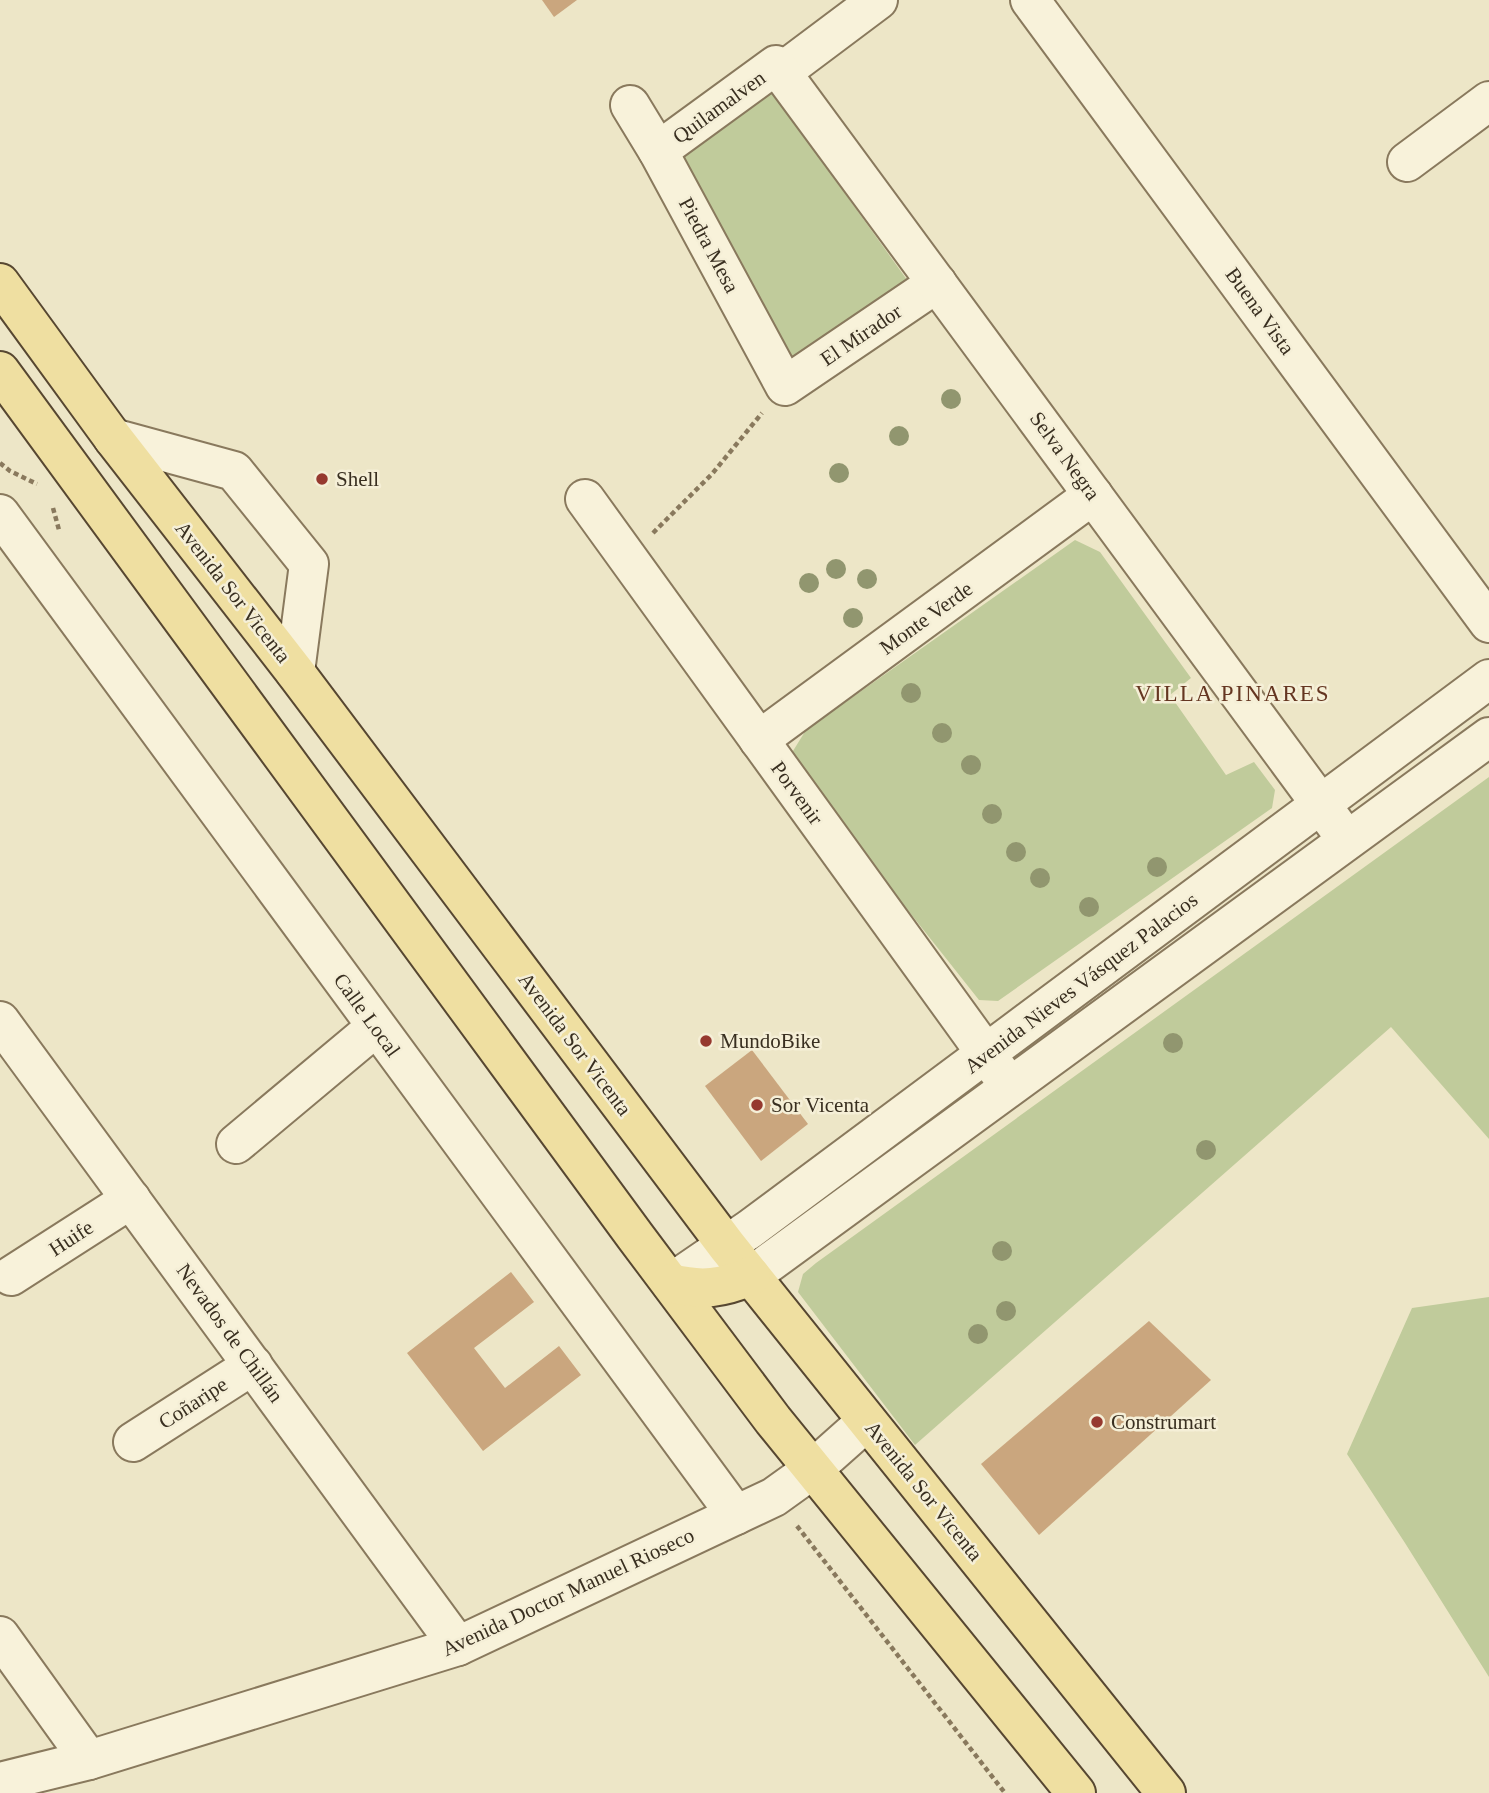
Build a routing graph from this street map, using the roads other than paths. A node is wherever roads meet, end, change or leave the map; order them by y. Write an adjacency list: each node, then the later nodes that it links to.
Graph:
1 (878, 0): 3 (street, Quilamalven)
2 (1030, 0): 16 (street, Buena Vista)
3 (782, 72): 6 (street, Quilamalven); 9 (street, Selva Negra)
4 (1489, 101): 7 (street)
5 (630, 105): 6 (street, Piedra Mesa)
6 (658, 151): 11 (street, Piedra Mesa)
7 (1407, 162)
8 (0, 283): 12 (main road, Avenida Sor Vicenta)
9 (937, 283): 11 (street, El Mirador); 13 (street, Selva Negra)
10 (0, 371): 32 (main road)
11 (785, 386)
12 (113, 438): 17 (main road, Avenida Sor Vicenta); 17 (street)
13 (1093, 495): 20 (street, Monte Verde); 21 (street, Selva Negra)
14 (585, 499): 20 (street, Porvenir)
15 (0, 514): 24 (street, Calle Local)
16 (1489, 622)
17 (295, 672): 29 (main road, Avenida Sor Vicenta)
18 (1489, 680): 21 (street, Avenida Nieves Vásquez Palacios)
19 (1489, 737): 22 (street, Avenida Nieves Vásquez Palacios)
20 (759, 740): 25 (street, Porvenir)
21 (1321, 804): 22 (street, Selva Negra); 25 (street, Avenida Nieves Vásquez Palacios)
22 (1348, 840): 26 (street, Avenida Nieves Vásquez Palacios)
23 (0, 1021): 28 (street, Nevados de Chillán)
24 (376, 1027): 27 (street); 37 (street, Calle Local)
25 (986, 1054): 26 (street, Porvenir); 29 (street, Avenida Nieves Vásquez Palacios)
26 (1010, 1086): 31 (street, Avenida Nieves Vásquez Palacios)
27 (236, 1143)
28 (131, 1199): 30 (street, Huife); 33 (street, Nevados de Chillán)
29 (727, 1246): 31 (main road, Avenida Sor Vicenta); 32 (street, Avenida Nieves Vásquez Palacios)
30 (11, 1276)
31 (751, 1276): 32 (main road); 34 (main road, Avenida Sor Vicenta)
32 (671, 1283): 36 (main road)
33 (253, 1365): 35 (street, Coñaripe); 39 (street, Nevados de Chillán)
34 (867, 1421): 36 (street, Avenida Doctor Manuel Rioseco); 43 (main road, Avenida Sor Vicenta)
35 (133, 1442)
36 (813, 1469): 37 (street, Avenida Doctor Manuel Rioseco); 42 (main road)
37 (736, 1515): 39 (street, Avenida Doctor Manuel Rioseco)
38 (0, 1636): 40 (street)
39 (458, 1646): 40 (street, Avenida Doctor Manuel Rioseco)
40 (89, 1760): 41 (street, Avenida Doctor Manuel Rioseco)
41 (0, 1782)
42 (1076, 1793)
43 (1166, 1793)

